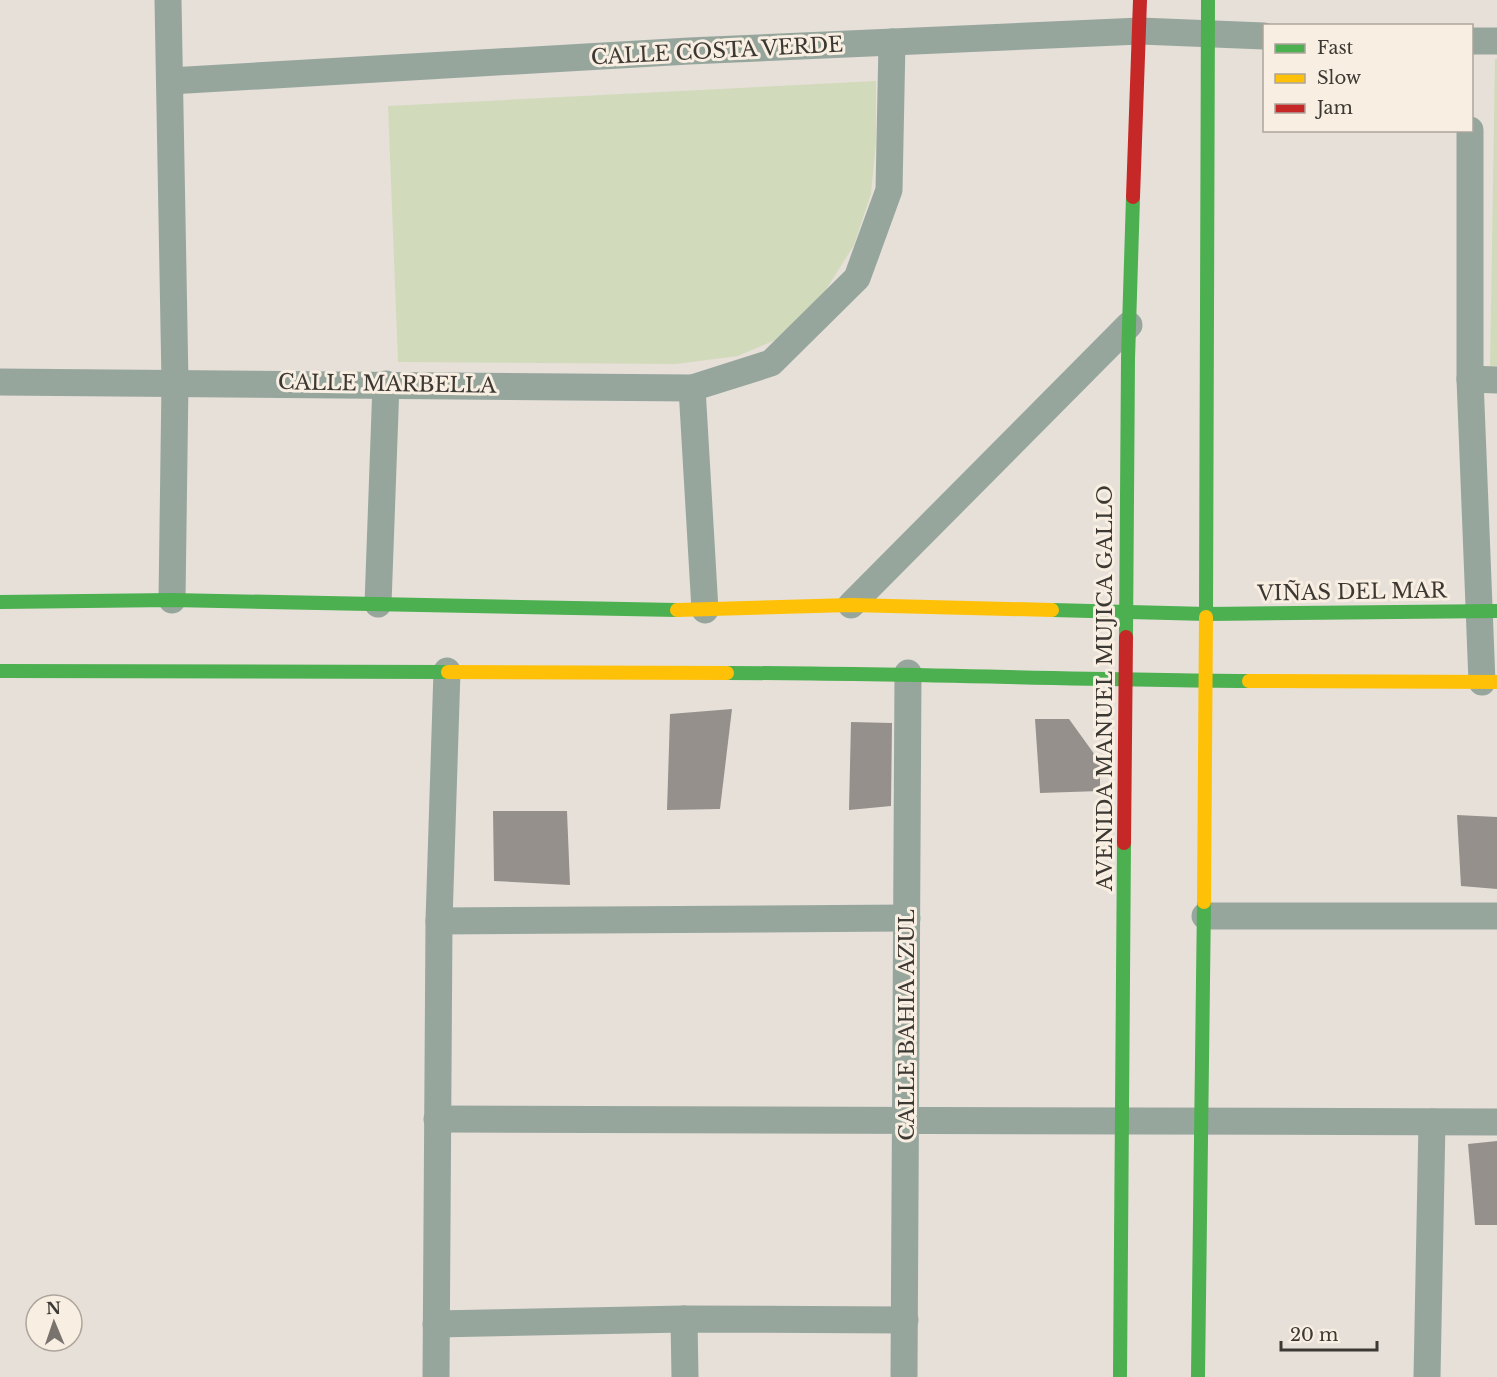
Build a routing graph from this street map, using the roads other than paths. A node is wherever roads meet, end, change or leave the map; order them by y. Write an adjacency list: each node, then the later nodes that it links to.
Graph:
1 (168, 0): 10 (street)
2 (1140, 0): 4 (street, AVENIDA MANUEL MUJICA GALLO)
3 (1208, 0): 5 (street)
4 (1140, 31): 5 (street, CALLE COSTA VERDE); 9 (street, CALLE COSTA VERDE); 12 (street, AVENIDA MANUEL MUJICA GALLO)
5 (1208, 35): 6 (street, CALLE COSTA VERDE); 26 (street)
6 (1263, 36)
7 (1473, 41): 8 (street)
8 (1497, 41)
9 (892, 42): 10 (street, CALLE COSTA VERDE); 18 (street, CALLE MARBELLA)
10 (170, 81): 16 (street)
11 (1470, 132): 13 (street)
12 (1129, 325): 22 (street); 25 (street, AVENIDA MANUEL MUJICA GALLO)
13 (1470, 379): 14 (street); 24 (street)
14 (1497, 380)
15 (0, 382): 16 (street, CALLE MARBELLA)
16 (175, 382): 17 (street, CALLE MARBELLA); 19 (street)
17 (386, 384): 18 (street, CALLE MARBELLA); 21 (street)
18 (692, 388): 23 (street)
19 (172, 600): 20 (street, VIÑAS DEL MAR); 21 (street, VIÑAS DEL MAR)
20 (0, 602)
21 (378, 604): 23 (street, VIÑAS DEL MAR)
22 (852, 605): 23 (street, VIÑAS DEL MAR); 25 (street, VIÑAS DEL MAR)
23 (705, 610)
24 (1488, 611): 26 (street, VIÑAS DEL MAR); 32 (street)
25 (1127, 613): 26 (street, VIÑAS DEL MAR); 31 (street, AVENIDA MANUEL MUJICA GALLO)
26 (1207, 614): 30 (street)
27 (0, 671): 28 (street)
28 (447, 671): 29 (street); 36 (street)
29 (908, 673): 31 (street); 35 (street, CALLE BAHIA AZUL)
30 (1207, 679): 31 (street); 32 (street); 33 (street)
31 (1126, 680): 39 (street, AVENIDA MANUEL MUJICA GALLO)
32 (1490, 682)
33 (1204, 916): 34 (street); 40 (street)
34 (1497, 916)
35 (907, 918): 36 (street); 38 (street, CALLE BAHIA AZUL)
36 (440, 921): 37 (street)
37 (437, 1119): 38 (street); 45 (street)
38 (906, 1121): 39 (street); 44 (street, CALLE BAHIA AZUL)
39 (1124, 1121): 40 (street); 49 (street, AVENIDA MANUEL MUJICA GALLO)
40 (1203, 1121): 41 (street); 50 (street)
41 (1432, 1122): 42 (street); 51 (street)
42 (1497, 1122)
43 (684, 1319): 44 (street); 45 (street); 47 (street)
44 (905, 1320): 48 (street, CALLE BAHIA AZUL)
45 (436, 1324): 46 (street)
46 (436, 1377)
47 (685, 1377)
48 (904, 1377)
49 (1120, 1377)
50 (1198, 1377)
51 (1427, 1377)

